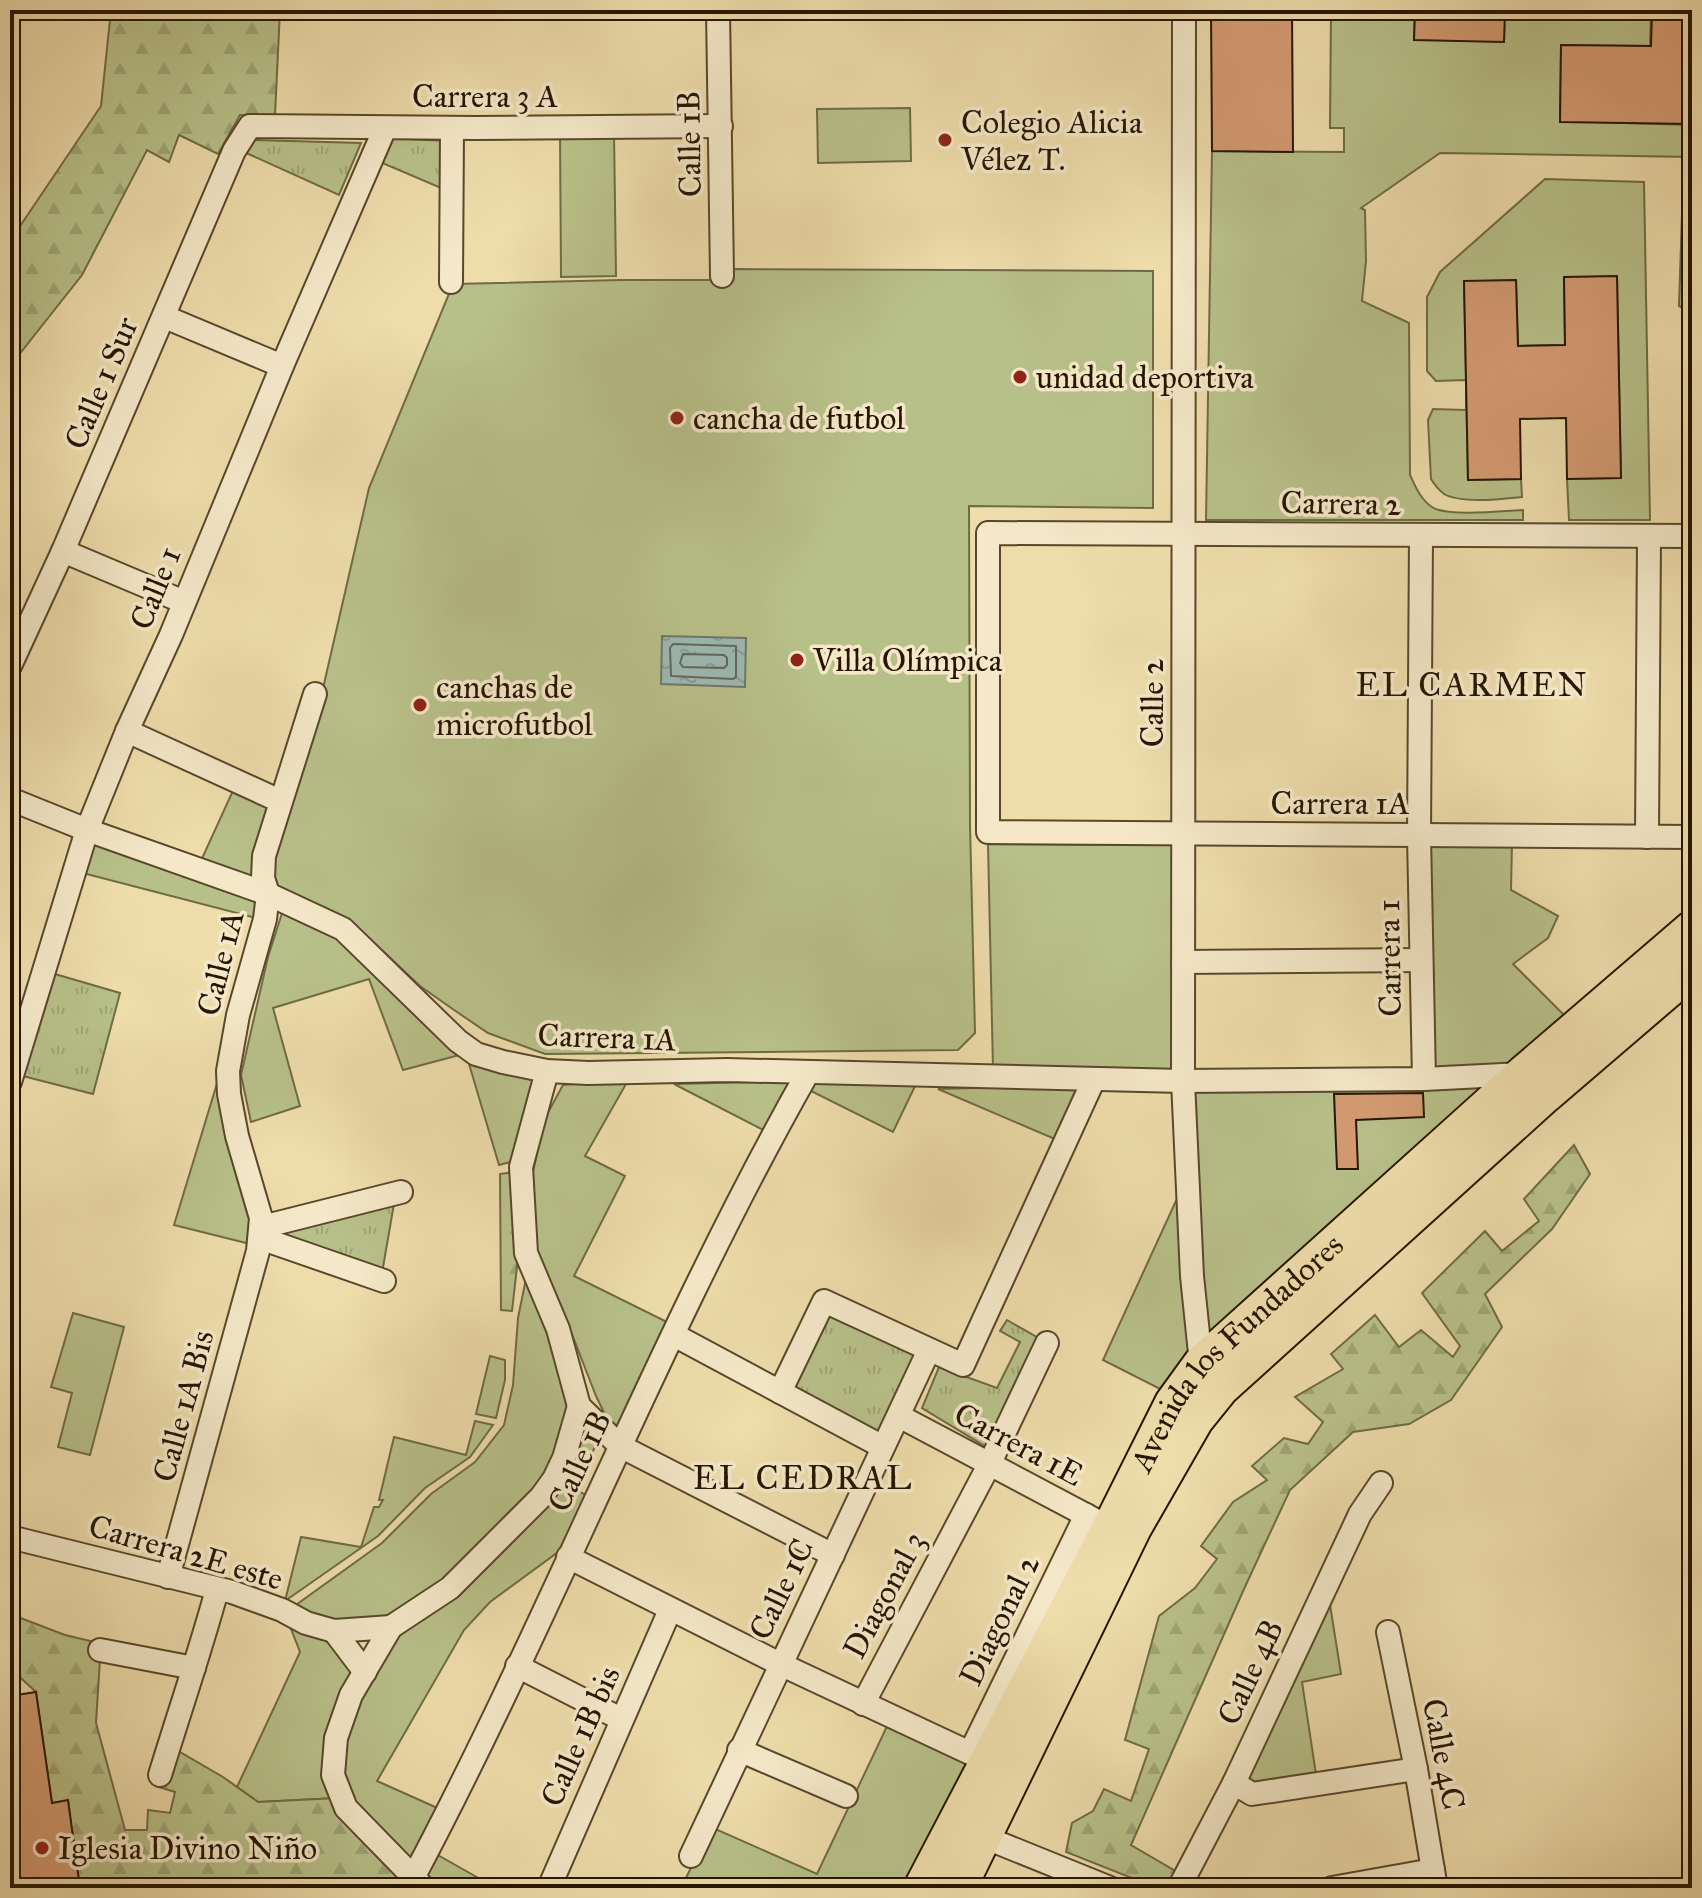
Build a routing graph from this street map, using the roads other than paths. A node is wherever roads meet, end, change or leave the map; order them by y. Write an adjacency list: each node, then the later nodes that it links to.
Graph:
1 (718, 10): 4 (street, Calle 1B)
2 (1184, 10): 11 (street, Calle 2)
3 (250, 126): 5 (street, Carrera 3 A); 9 (street, Calle 1 Sur)
4 (721, 126): 6 (street, Carrera 3 A); 7 (street, Calle 1B)
5 (385, 128): 6 (street, Carrera 3 A); 10 (street, Calle 1)
6 (452, 128): 8 (street)
7 (722, 276)
8 (451, 282)
9 (165, 317): 10 (street); 15 (street, Calle 1 Sur)
10 (282, 366): 16 (street, Calle 1)
11 (1184, 532): 12 (street, Carrera 2); 23 (street, Carrera 2); 24 (street, Calle 2)
12 (1421, 536): 13 (street, Carrera 2); 25 (street, Carrera 1)
13 (1649, 536): 14 (street, Carrera 2); 26 (street)
14 (1692, 536)
15 (63, 551): 16 (street); 17 (street, Calle 1 Sur)
16 (184, 602): 19 (street, Calle 1)
17 (10, 666)
18 (315, 694): 21 (street, Calle 1A)
19 (127, 731): 21 (street); 22 (street, Calle 1)
20 (10, 799): 22 (street, Carrera 1A)
21 (280, 801): 28 (street, Calle 1A)
22 (87, 830): 28 (street, Carrera 1A); 33 (street, Calle 1)
23 (988, 832): 24 (street, Carrera 1A)
24 (1184, 834): 25 (street, Carrera 1A); 31 (street, Calle 2)
25 (1419, 836): 26 (street, Carrera 1A); 30 (street, Carrera 1)
26 (1647, 837): 27 (street, Carrera 1A)
27 (1692, 837)
28 (268, 894): 34 (street, Carrera 1A); 41 (street, Calle 1A)
29 (1692, 928): 36 (main road, Avenida los Fundadores)
30 (1421, 960): 31 (street); 38 (street, Carrera 1)
31 (1183, 962): 39 (street, Calle 2)
32 (1692, 970): 46 (main road, Avenida los Fundadores)
33 (11, 1071)
34 (547, 1071): 35 (street, Carrera 1A); 48 (street)
35 (807, 1074): 37 (street, Carrera 1A); 43 (street, Calle 1B)
36 (1522, 1074): 38 (street); 46 (main road, Avenida los Fundadores)
37 (1094, 1079): 39 (street, Carrera 1A); 45 (street)
38 (1424, 1079): 39 (street)
39 (1183, 1081): 46 (street, Calle 2)
40 (401, 1192): 41 (street)
41 (260, 1239): 42 (street); 58 (street, Calle 1A Bis)
42 (384, 1281)
43 (674, 1335): 47 (street); 50 (street, Calle 1B)
44 (1047, 1343): 52 (street, Diagonal 3)
45 (929, 1350): 47 (street); 49 (street, Calle 1C)
46 (1211, 1376): 54 (main road, Avenida los Fundadores); 76 (main road, Avenida los Fundadores)
47 (780, 1392): 51 (street)
48 (579, 1406): 50 (street); 61 (street)
49 (899, 1416): 51 (street, Calle 1C); 52 (street, Carrera 1E)
50 (620, 1446): 56 (street); 57 (street, Calle 1B)
51 (883, 1447): 56 (street, Calle 1C)
52 (989, 1465): 54 (street, Carrera 1E); 69 (street, Diagonal 3)
53 (1381, 1483): 74 (street, Calle 4B)
54 (1098, 1521): 69 (street, Diagonal 2); 81 (main road, Avenida los Fundadores)
55 (10, 1537): 58 (street, Carrera 2E este)
56 (833, 1555): 65 (street, Calle 1C)
57 (568, 1557): 60 (street); 66 (street, Calle 1B)
58 (168, 1577): 59 (street, Carrera 2E este)
59 (217, 1590): 62 (street, Carrera 2E este); 67 (street)
60 (670, 1610): 65 (street); 70 (street, Calle 1B bis)
61 (391, 1627): 62 (street, Carrera 2E este); 68 (street)
62 (334, 1631): 68 (street)
63 (1388, 1632): 72 (street, Calle 4C)
64 (100, 1650): 67 (street)
65 (780, 1664): 69 (street); 71 (street, Calle 1C)
66 (517, 1666): 70 (street); 79 (street, Calle 1B)
67 (194, 1668): 73 (street)
68 (365, 1672): 79 (street)
69 (863, 1704)
70 (621, 1719): 80 (street, Calle 1B bis)
71 (739, 1750): 75 (street); 77 (street, Calle 1C)
72 (1416, 1769): 74 (street); 78 (street, Calle 4C)
73 (160, 1775)
74 (1234, 1783): 84 (street, Calle 4B)
75 (846, 1796)
76 (984, 1837): 82 (main road, Avenida los Fundadores); 83 (street)
77 (691, 1856)
78 (1435, 1879): 85 (street)
79 (418, 1883)
80 (549, 1888)
81 (921, 1888)
82 (959, 1888)
83 (1110, 1888)
84 (1179, 1888)
85 (1332, 1888)

